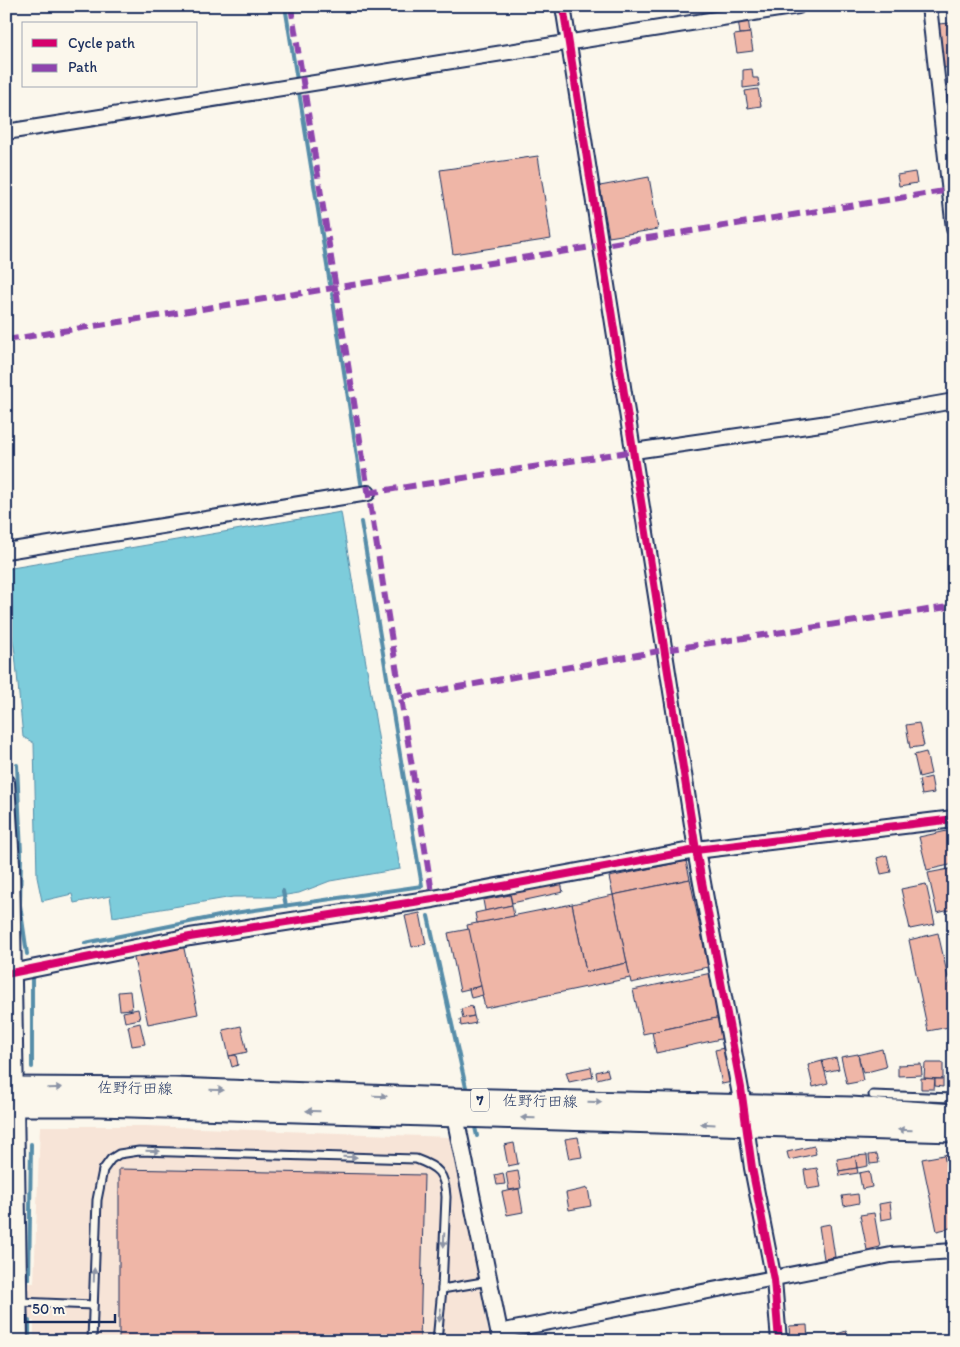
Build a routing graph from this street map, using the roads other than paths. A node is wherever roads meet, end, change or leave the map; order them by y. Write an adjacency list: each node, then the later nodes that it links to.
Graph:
1 (563, 6): 4 (street)
2 (798, 6): 4 (street)
3 (929, 6): 6 (street)
4 (569, 44): 5 (street); 9 (street)
5 (6, 132)
6 (952, 190): 7 (street)
7 (954, 229)
8 (954, 401): 9 (street)
9 (634, 451): 14 (street)
10 (368, 493): 11 (street)
11 (6, 551)
12 (6, 782): 15 (street)
13 (954, 819): 14 (street)
14 (696, 850): 15 (street); 21 (street)
15 (10, 973): 17 (street)
16 (873, 1095): 18 (lane)
17 (11, 1097): 20 (main road, 佐野行田線 / 7, one-way to 17); 21 (main road, 佐野行田線 / 7, one-way to 21); 27 (street)
18 (954, 1098)
19 (954, 1115): 21 (main road, 佐野行田線 / 7)
20 (454, 1116): 21 (main road, 佐野行田線 / 7, one-way to 20); 24 (street)
21 (745, 1116): 22 (main road, 佐野行田線 / 7, one-way to 21); 25 (street)
22 (954, 1131)
23 (954, 1250): 25 (street)
24 (490, 1280): 26 (lane); 29 (street)
25 (774, 1280): 29 (street); 33 (street)
26 (442, 1289): 28 (lane, one-way to 26); 32 (lane, one-way to 32)
27 (19, 1302): 28 (lane); 30 (street)
28 (93, 1305): 31 (lane)
29 (500, 1336)
30 (19, 1341)
31 (92, 1341)
32 (437, 1341)
33 (779, 1341)

